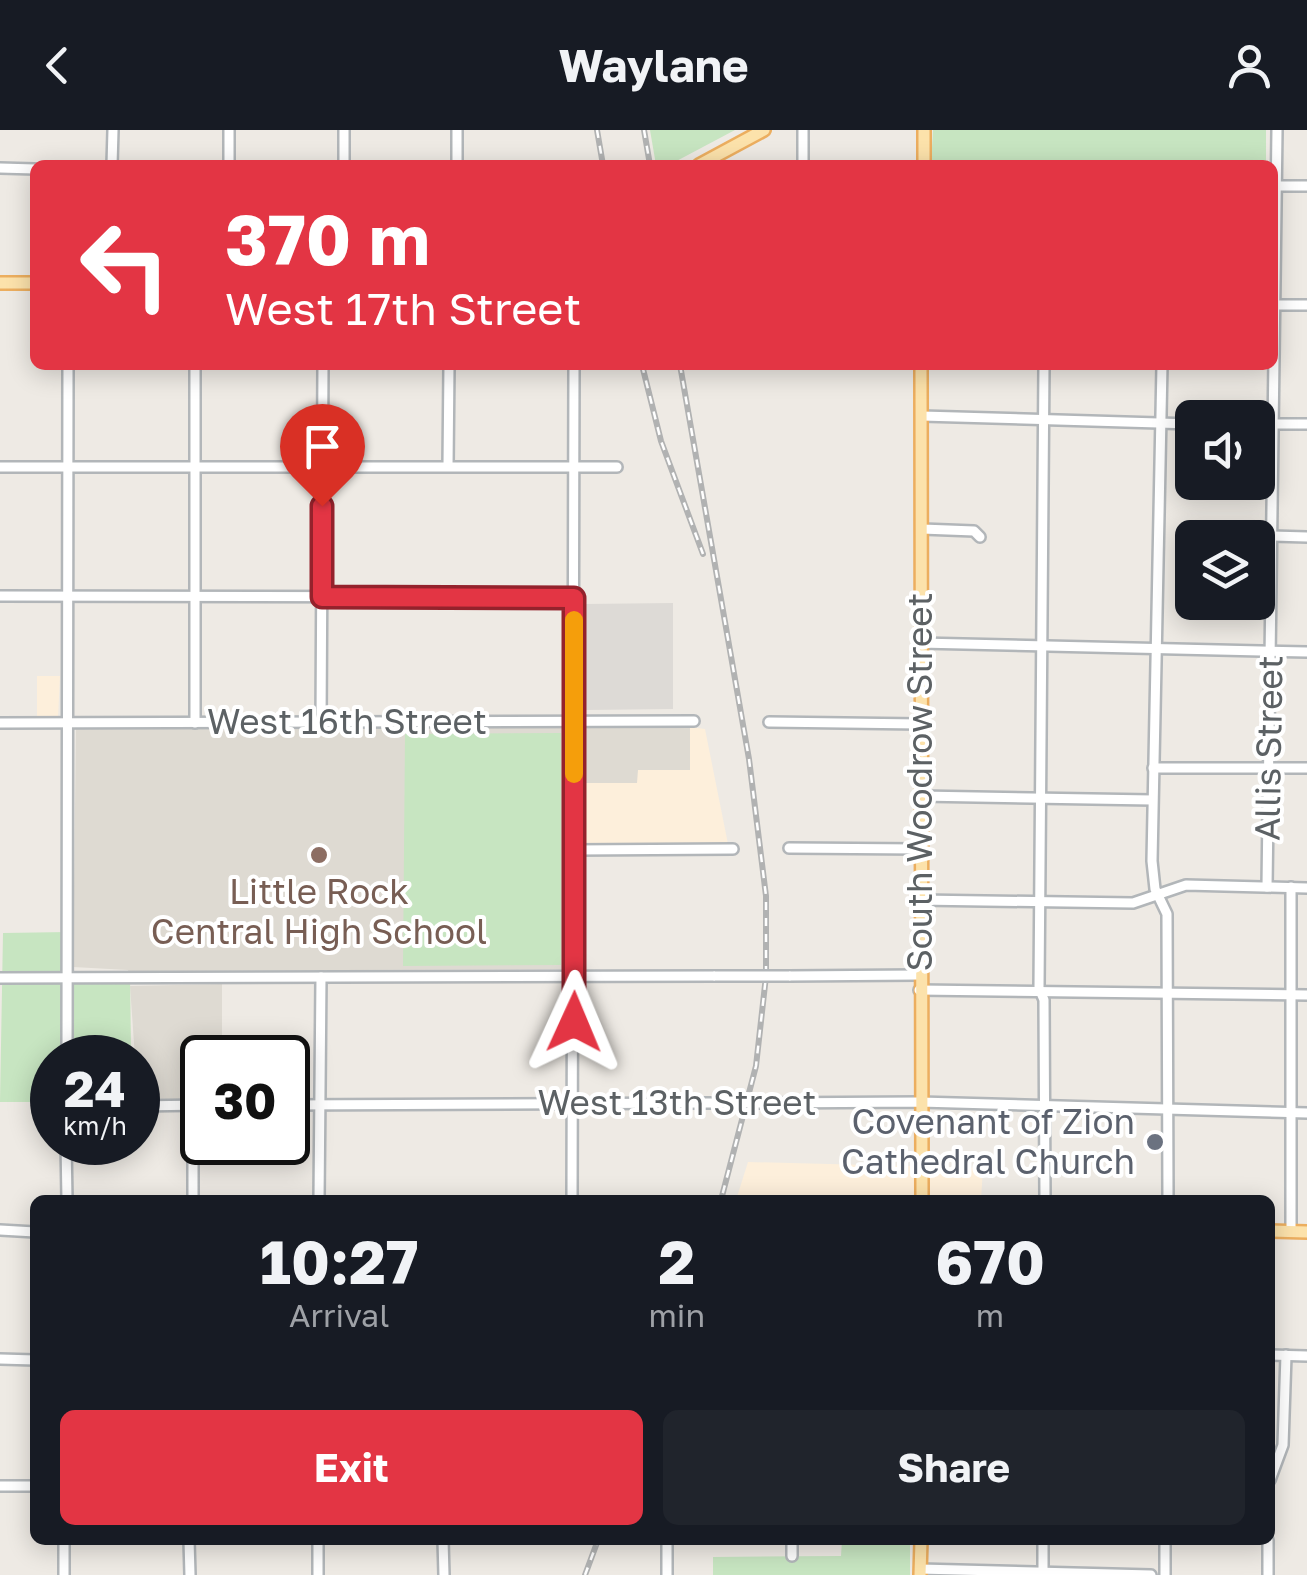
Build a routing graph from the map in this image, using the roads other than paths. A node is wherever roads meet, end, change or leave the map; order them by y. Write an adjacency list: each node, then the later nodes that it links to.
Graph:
1 (113, 130): 9 (street)
2 (229, 130): 10 (street)
3 (344, 130): 11 (street)
4 (457, 130): 12 (street)
5 (764, 130): 13 (main road)
6 (803, 130): 14 (street)
7 (924, 130): 15 (main road)
8 (1277, 130): 16 (street, Allis Street)
9 (112, 160)
10 (228, 160)
11 (344, 160)
12 (457, 160)
13 (709, 160)
14 (803, 160)
15 (924, 160)
16 (1277, 160)
17 (0, 168): 18 (street)
18 (30, 169)
19 (1278, 186): 20 (street)
20 (1307, 186)
21 (30, 283): 22 (main road)
22 (0, 284)
23 (1278, 305): 24 (street)
24 (1307, 305)
25 (68, 370): 43 (street)
26 (195, 370): 44 (street)
27 (323, 370): 45 (street)
28 (449, 370): 41 (street)
29 (574, 370): 46 (street)
30 (921, 370): 35 (main road, South Woodrow Street)
31 (1044, 370): 36 (street)
32 (1162, 370): 37 (street)
33 (1275, 370): 34 (street, Allis Street)
34 (1275, 400)
35 (922, 416): 36 (street); 48 (main road, South Woodrow Street)
36 (1043, 419): 37 (street); 59 (street)
37 (1161, 424): 38 (street); 60 (street)
38 (1175, 424)
39 (1275, 424): 40 (street)
40 (1307, 424)
41 (448, 466): 45 (street); 46 (street)
42 (0, 467): 43 (street)
43 (70, 467): 44 (street); 53 (street)
44 (196, 468): 45 (street); 54 (street)
45 (322, 468): 55 (street)
46 (573, 468): 47 (street); 56 (street)
47 (617, 468)
48 (922, 529): 50 (street); 58 (main road, South Woodrow Street)
49 (1275, 536): 51 (street)
50 (980, 537)
51 (1307, 537)
52 (0, 596): 53 (street)
53 (68, 596): 54 (street); 68 (street)
54 (195, 596): 55 (street); 69 (street)
55 (322, 597): 56 (street); 65 (street)
56 (574, 598): 63 (street)
57 (1271, 620): 61 (street, Allis Street)
58 (920, 644): 59 (street); 70 (main road, South Woodrow Street)
59 (1040, 646): 60 (street); 75 (street)
60 (1155, 648): 61 (street); 71 (street)
61 (1270, 652): 62 (street); 72 (street, Allis Street)
62 (1307, 652)
63 (574, 721): 64 (street, West 16th Street); 65 (street, West 16th Street); 79 (street)
64 (694, 721)
65 (321, 722): 69 (street, West 16th Street)
66 (770, 722): 70 (street)
67 (0, 723): 68 (street, West 16th Street)
68 (69, 723): 69 (street, West 16th Street); 91 (street)
69 (195, 723)
70 (920, 724): 74 (main road, South Woodrow Street)
71 (1153, 768): 72 (street); 76 (street)
72 (1268, 768): 73 (street); 81 (street, Allis Street)
73 (1307, 768)
74 (920, 796): 75 (street); 78 (main road, South Woodrow Street)
75 (1038, 799): 76 (street); 86 (street)
76 (1152, 800): 84 (street)
77 (789, 848): 78 (street)
78 (920, 849): 85 (main road, South Woodrow Street)
79 (574, 850): 80 (street); 89 (street)
80 (733, 850)
81 (1268, 887): 82 (street); 84 (street)
82 (1291, 887): 83 (street); 95 (street, Allis Street)
83 (1307, 888)
84 (1159, 895): 86 (street); 94 (street)
85 (920, 900): 86 (street); 88 (main road, South Woodrow Street)
86 (1040, 902): 93 (street)
87 (321, 976): 89 (street); 91 (street); 101 (street)
88 (919, 976): 89 (street, bridge); 92 (main road, South Woodrow Street)
89 (574, 977): 99 (street)
90 (0, 978): 91 (street)
91 (68, 978): 97 (street)
92 (919, 990): 93 (street); 98 (main road, South Woodrow Street)
93 (1041, 994): 94 (street); 102 (street)
94 (1170, 994): 95 (street); 103 (street)
95 (1290, 995): 96 (street); 104 (street, Allis Street)
96 (1307, 995)
97 (67, 1035)
98 (920, 1102): 99 (street, West 13th Street, bridge); 102 (street, West 13th Street); 112 (main road, South Woodrow Street)
99 (572, 1104): 101 (street, West 13th Street); 111 (street)
100 (310, 1105): 101 (street, West 13th Street)
101 (321, 1105): 110 (street)
102 (1044, 1106): 103 (street, West 13th Street); 113 (street)
103 (1169, 1109): 104 (street, West 13th Street); 114 (street)
104 (1291, 1113): 105 (street, West 13th Street); 118 (street, Allis Street)
105 (1307, 1114)
106 (66, 1165): 108 (street)
107 (194, 1165): 109 (street)
108 (66, 1195)
109 (192, 1195)
110 (319, 1195)
111 (572, 1195)
112 (922, 1195)
113 (1045, 1195)
114 (1168, 1195)
115 (0, 1230): 117 (street)
116 (1275, 1231): 118 (main road)
117 (30, 1232)
118 (1292, 1232): 119 (main road)
119 (1307, 1232)
120 (1275, 1355): 121 (street)
121 (1286, 1355): 122 (street); 125 (street)
122 (1307, 1356)
123 (0, 1360): 124 (street)
124 (30, 1360)
125 (1275, 1465)
126 (0, 1486): 127 (street)
127 (30, 1486)
128 (64, 1545): 141 (street)
129 (189, 1545): 142 (street)
130 (318, 1545): 143 (street)
131 (444, 1545): 144 (street)
132 (666, 1545): 145 (street)
133 (792, 1545): 138 (street)
134 (920, 1545): 139 (main road)
135 (1042, 1545): 140 (street)
136 (1165, 1545): 147 (street)
137 (1268, 1545): 148 (street)
138 (792, 1556)
139 (920, 1572): 140 (street)
140 (1042, 1574): 146 (street)
141 (64, 1575)
142 (190, 1575)
143 (318, 1575)
144 (444, 1575)
145 (667, 1575)
146 (1151, 1575)
147 (1165, 1575)
148 (1268, 1575)

